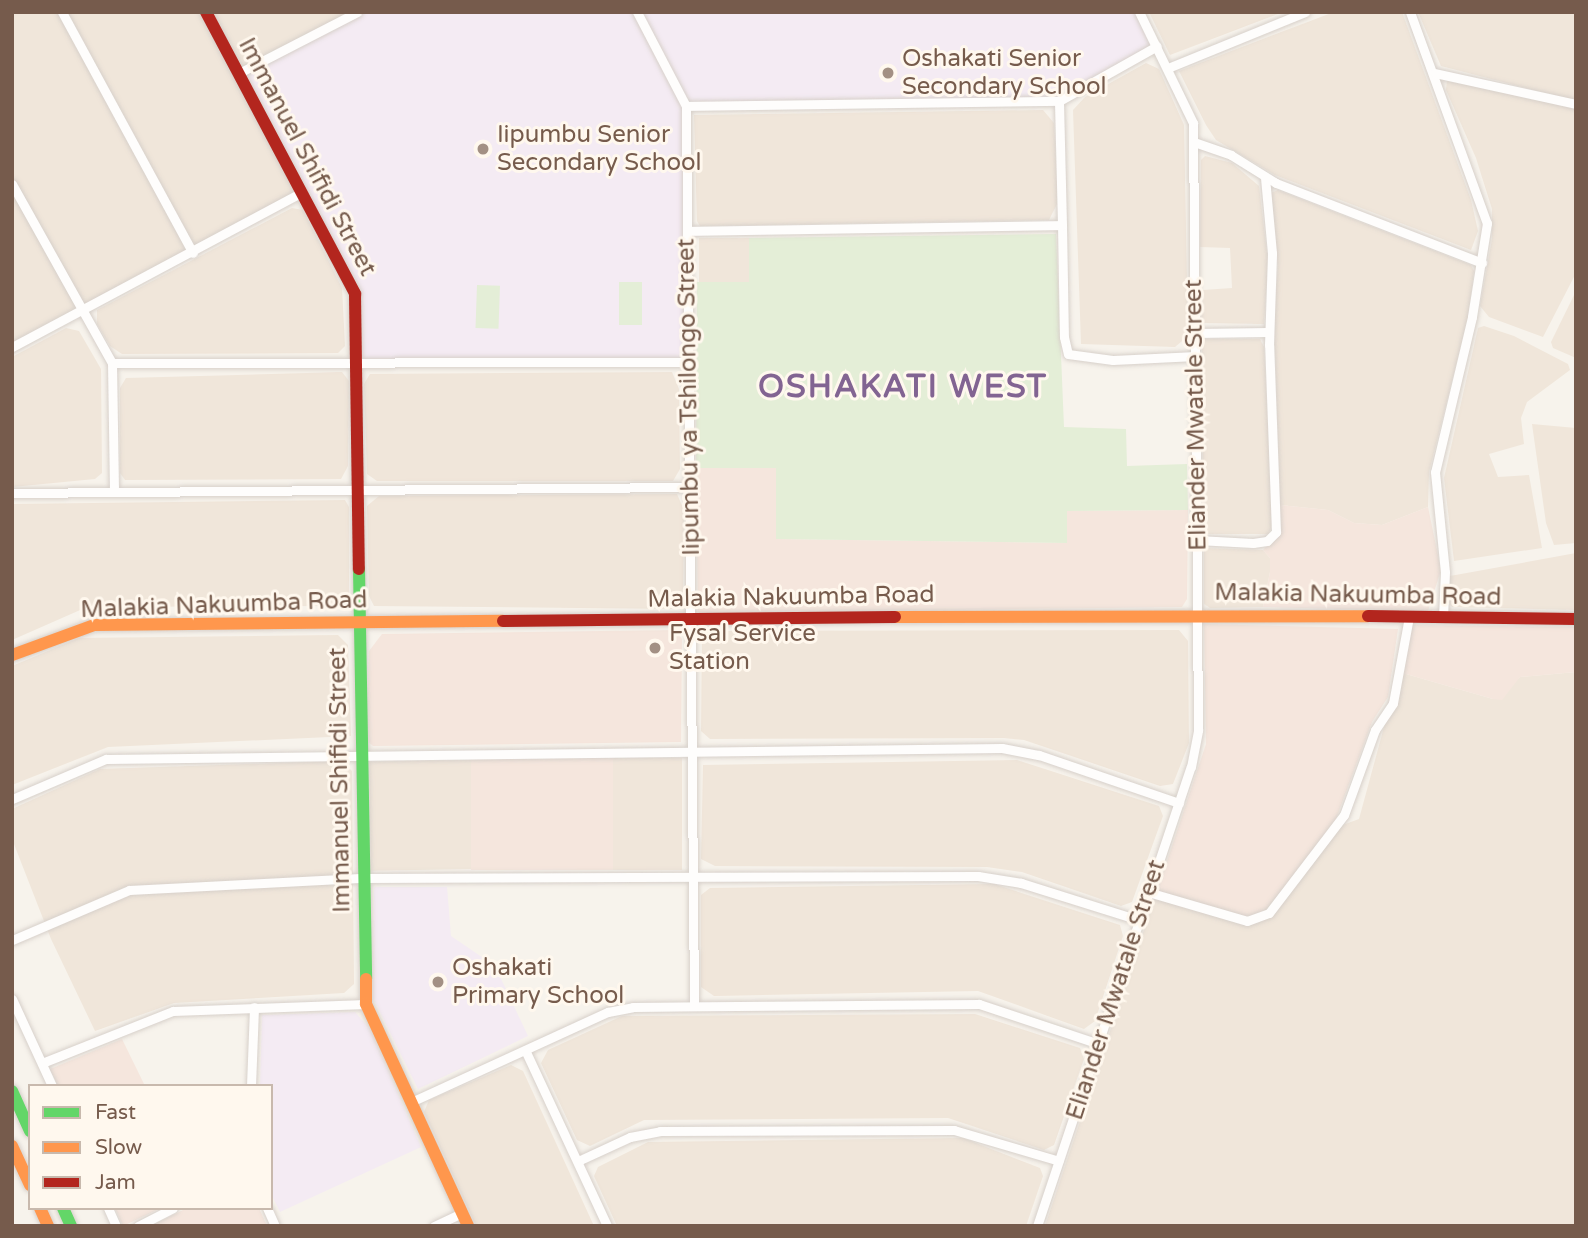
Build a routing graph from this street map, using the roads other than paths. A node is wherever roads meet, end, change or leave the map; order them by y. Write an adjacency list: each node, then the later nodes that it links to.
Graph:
1 (62, 12): 22 (street)
2 (206, 12): 11 (main road, Immanuel Shifidi Street)
3 (357, 12): 8 (street)
4 (637, 12): 15 (street, Iipumbu ya Tshilongo Street)
5 (1139, 12): 9 (street, Eliander Mwatale Street)
6 (1305, 12): 10 (street)
7 (1410, 12): 12 (street)
8 (342, 16): 11 (street)
9 (1157, 46): 10 (street, Eliander Mwatale Street); 13 (street)
10 (1168, 68): 16 (street, Eliander Mwatale Street)
11 (239, 72): 19 (main road, Immanuel Shifidi Street)
12 (1435, 73): 14 (street); 23 (street)
13 (1059, 101): 15 (street); 20 (street)
14 (1576, 104)
15 (686, 106): 21 (street, Iipumbu ya Tshilongo Street)
16 (1194, 142): 17 (street); 26 (street, Eliander Mwatale Street)
17 (1265, 177): 23 (street); 25 (street)
18 (12, 184): 24 (street)
19 (302, 192): 22 (street); 31 (main road, Immanuel Shifidi Street)
20 (1062, 225): 21 (street); 28 (street)
21 (687, 231): 29 (street, Iipumbu ya Tshilongo Street)
22 (193, 253): 24 (street)
23 (1482, 263): 39 (street)
24 (80, 311): 27 (street); 30 (street)
25 (1269, 332): 26 (street); 36 (street)
26 (1195, 333): 28 (street, Eliander Mwatale Street)
27 (12, 347)
28 (1196, 356): 36 (street, Eliander Mwatale Street)
29 (688, 362): 31 (street); 33 (street, Iipumbu ya Tshilongo Street)
30 (112, 363): 31 (street); 34 (street)
31 (357, 365): 32 (main road, Immanuel Shifidi Street)
32 (358, 487): 33 (street); 34 (street); 42 (main road, Immanuel Shifidi Street)
33 (690, 487): 40 (street, Iipumbu ya Tshilongo Street)
34 (114, 489): 35 (street)
35 (12, 493)
36 (1197, 540): 37 (street, Eliander Mwatale Street)
37 (1198, 614): 38 (main road, Malakia Nakuumba Road); 40 (main road, Malakia Nakuumba Road); 47 (street, Eliander Mwatale Street)
38 (1409, 617): 39 (main road, Malakia Nakuumba Road); 50 (street)
39 (1443, 617): 41 (main road, Malakia Nakuumba Road)
40 (691, 619): 42 (main road, Malakia Nakuumba Road); 44 (street, Iipumbu ya Tshilongo Street)
41 (1576, 619)
42 (359, 622): 43 (main road, Malakia Nakuumba Road); 45 (main road, Immanuel Shifidi Street)
43 (12, 655)
44 (693, 750): 45 (street); 47 (street); 49 (street, Iipumbu ya Tshilongo Street)
45 (359, 753): 46 (street); 48 (main road, Immanuel Shifidi Street)
46 (12, 799)
47 (1179, 803): 50 (street, Eliander Mwatale Street)
48 (360, 878): 49 (street); 52 (street); 54 (main road, Immanuel Shifidi Street)
49 (695, 878): 51 (street); 55 (street, Iipumbu ya Tshilongo Street)
50 (1149, 892): 51 (street, Eliander Mwatale Street)
51 (1139, 920): 57 (street, Eliander Mwatale Street)
52 (12, 940)
53 (12, 999): 59 (street)
54 (366, 1004): 56 (street); 63 (main road, Immanuel Shifidi Street)
55 (694, 1004): 57 (street); 58 (street)
56 (254, 1007): 59 (street); 61 (street)
57 (1099, 1044): 67 (street, Eliander Mwatale Street)
58 (526, 1052): 63 (street); 66 (street)
59 (42, 1063): 60 (street)
60 (51, 1084)
61 (251, 1084)
62 (12, 1091): 64 (main road)
63 (411, 1102): 74 (main road, Immanuel Shifidi Street)
64 (28, 1127)
65 (12, 1146): 68 (main road)
66 (578, 1161): 67 (street); 82 (street)
67 (1059, 1161): 83 (street, Eliander Mwatale Street)
68 (28, 1181)
69 (41, 1210): 75 (main road)
70 (64, 1210): 76 (main road)
71 (109, 1210): 77 (street)
72 (169, 1210): 78 (street)
73 (268, 1210): 79 (street)
74 (462, 1213): 80 (street); 81 (main road, Immanuel Shifidi Street)
75 (48, 1226)
76 (71, 1226)
77 (116, 1226)
78 (138, 1226)
79 (275, 1226)
80 (435, 1226)
81 (468, 1226)
82 (607, 1226)
83 (1037, 1226)

